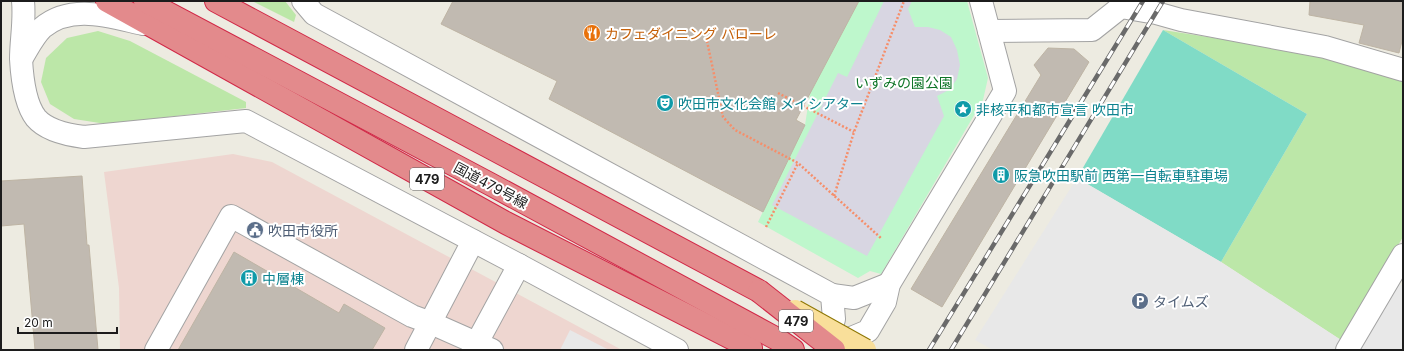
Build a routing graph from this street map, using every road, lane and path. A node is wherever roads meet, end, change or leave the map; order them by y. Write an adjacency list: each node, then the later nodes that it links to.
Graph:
1 (23, 1): 12 (street)
2 (107, 1): 9 (highway, 479)
3 (145, 1): 33 (highway, 国道479号線 / 479)
4 (216, 1): 24 (highway, 479)
5 (303, 1): 25 (street)
6 (904, 1): 15 (path)
7 (981, 1): 10 (street)
8 (1123, 4): 10 (street); 13 (street)
9 (150, 25): 12 (street); 28 (highway, 479)
10 (989, 31): 23 (street)
11 (707, 41): 16 (path)
12 (21, 59): 19 (street)
13 (1403, 70)
14 (778, 93): 15 (path)
15 (854, 132): 17 (path)
16 (798, 163): 17 (path); 18 (path)
17 (834, 196): 20 (path)
18 (763, 231)
19 (473, 241): 22 (street); 26 (street)
20 (887, 242)
21 (1403, 255): 35 (street)
22 (519, 265): 27 (street); 32 (street)
23 (889, 284): 25 (street); 29 (street)
24 (759, 291): 29 (highway, 479, bridge); 34 (main road, bridge)
25 (832, 294): 29 (street)
26 (431, 323): 27 (street); 30 (street); 31 (street)
27 (481, 348)
28 (751, 348)
29 (827, 349)
30 (156, 350)
31 (416, 350)
32 (677, 350)
33 (793, 350)
34 (865, 350)
35 (1347, 350)

